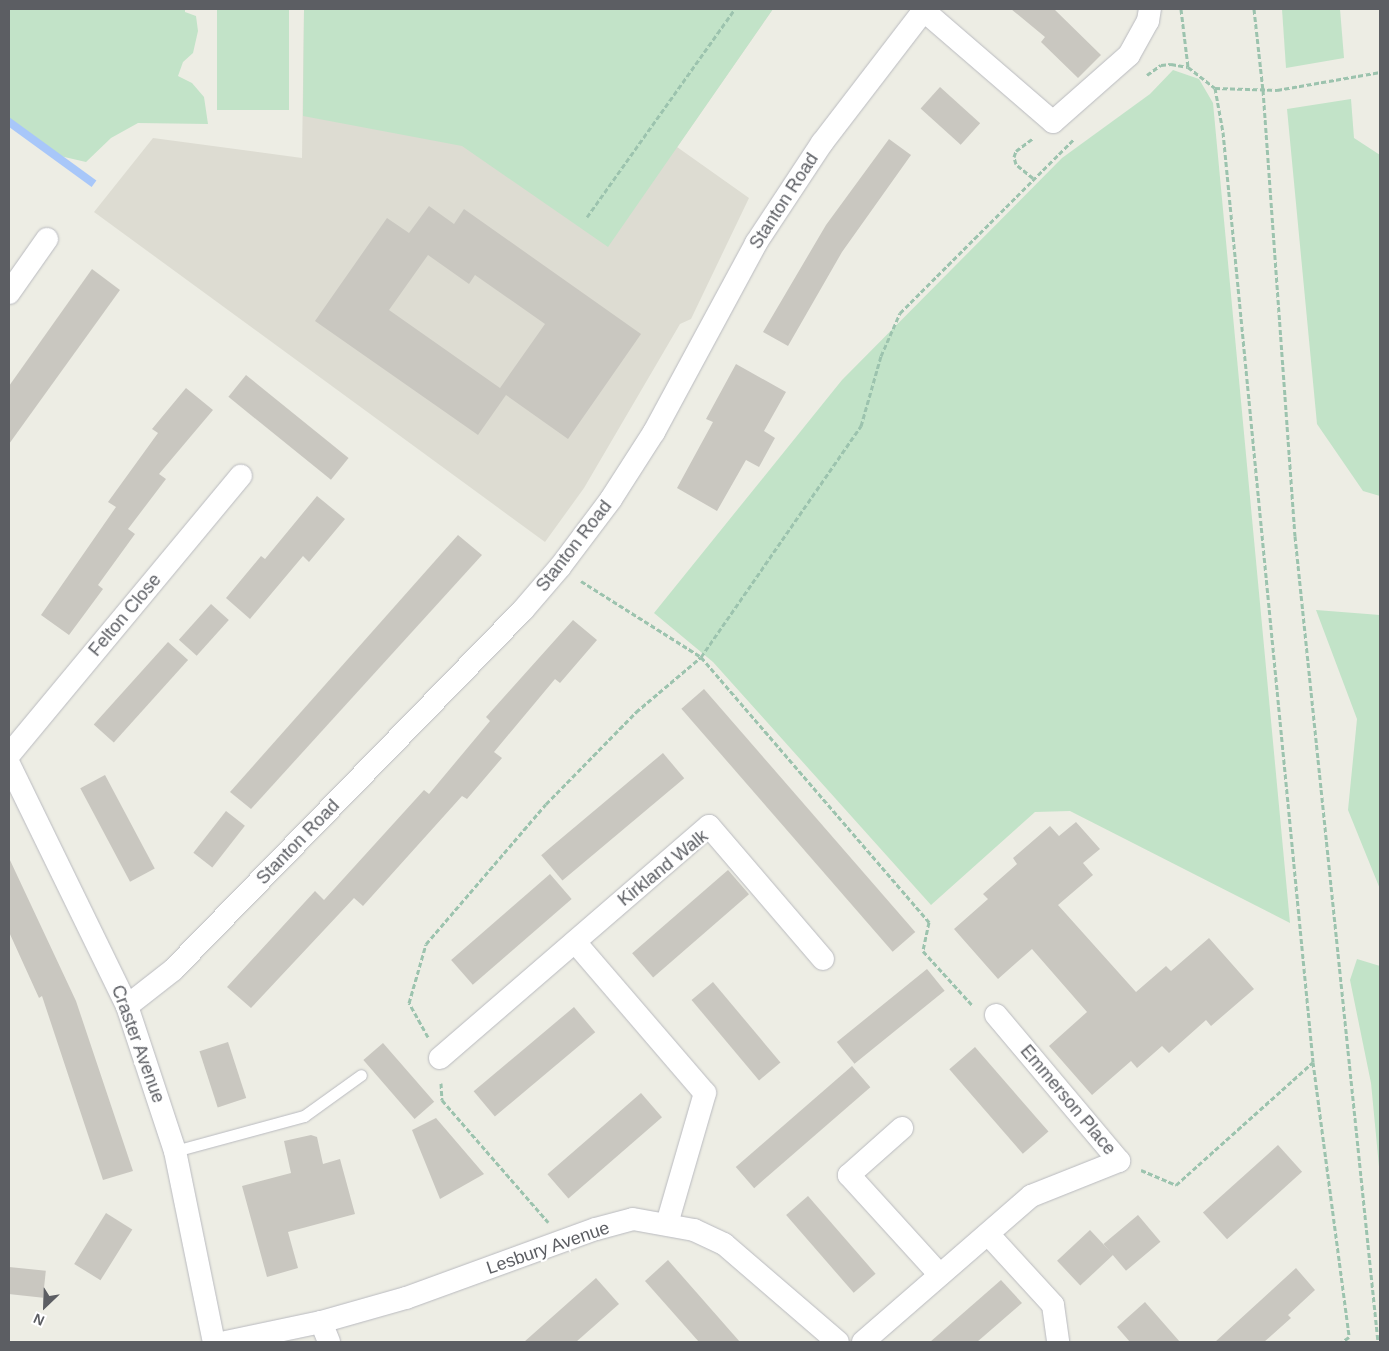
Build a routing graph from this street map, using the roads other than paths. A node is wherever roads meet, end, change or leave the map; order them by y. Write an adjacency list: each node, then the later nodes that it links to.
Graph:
1 (923, 9): 2 (street); 10 (street, Stanton Road)
2 (1150, 9)
3 (47, 239): 4 (street)
4 (9, 292)
5 (241, 476): 6 (street, Felton Close)
6 (9, 755)
7 (9, 764): 10 (street, Craster Avenue)
8 (575, 942): 9 (street, Kirkland Walk); 12 (street, Kirkland Walk); 16 (street)
9 (823, 959)
10 (127, 1006): 15 (street, Craster Avenue)
11 (996, 1015): 17 (street, Emmerson Place)
12 (440, 1058)
13 (361, 1076): 15 (lane)
14 (902, 1128): 18 (street)
15 (174, 1151): 20 (street, Craster Avenue)
16 (666, 1224): 19 (street, Lesbury Avenue); 22 (street, Lesbury Avenue)
17 (988, 1234): 18 (street, Emmerson Place); 24 (street)
18 (940, 1275): 23 (street, Emmerson Place)
19 (325, 1332): 21 (street, Lesbury Avenue)
20 (214, 1342)
21 (226, 1342)
22 (838, 1342)
23 (863, 1342)
24 (1058, 1342)

